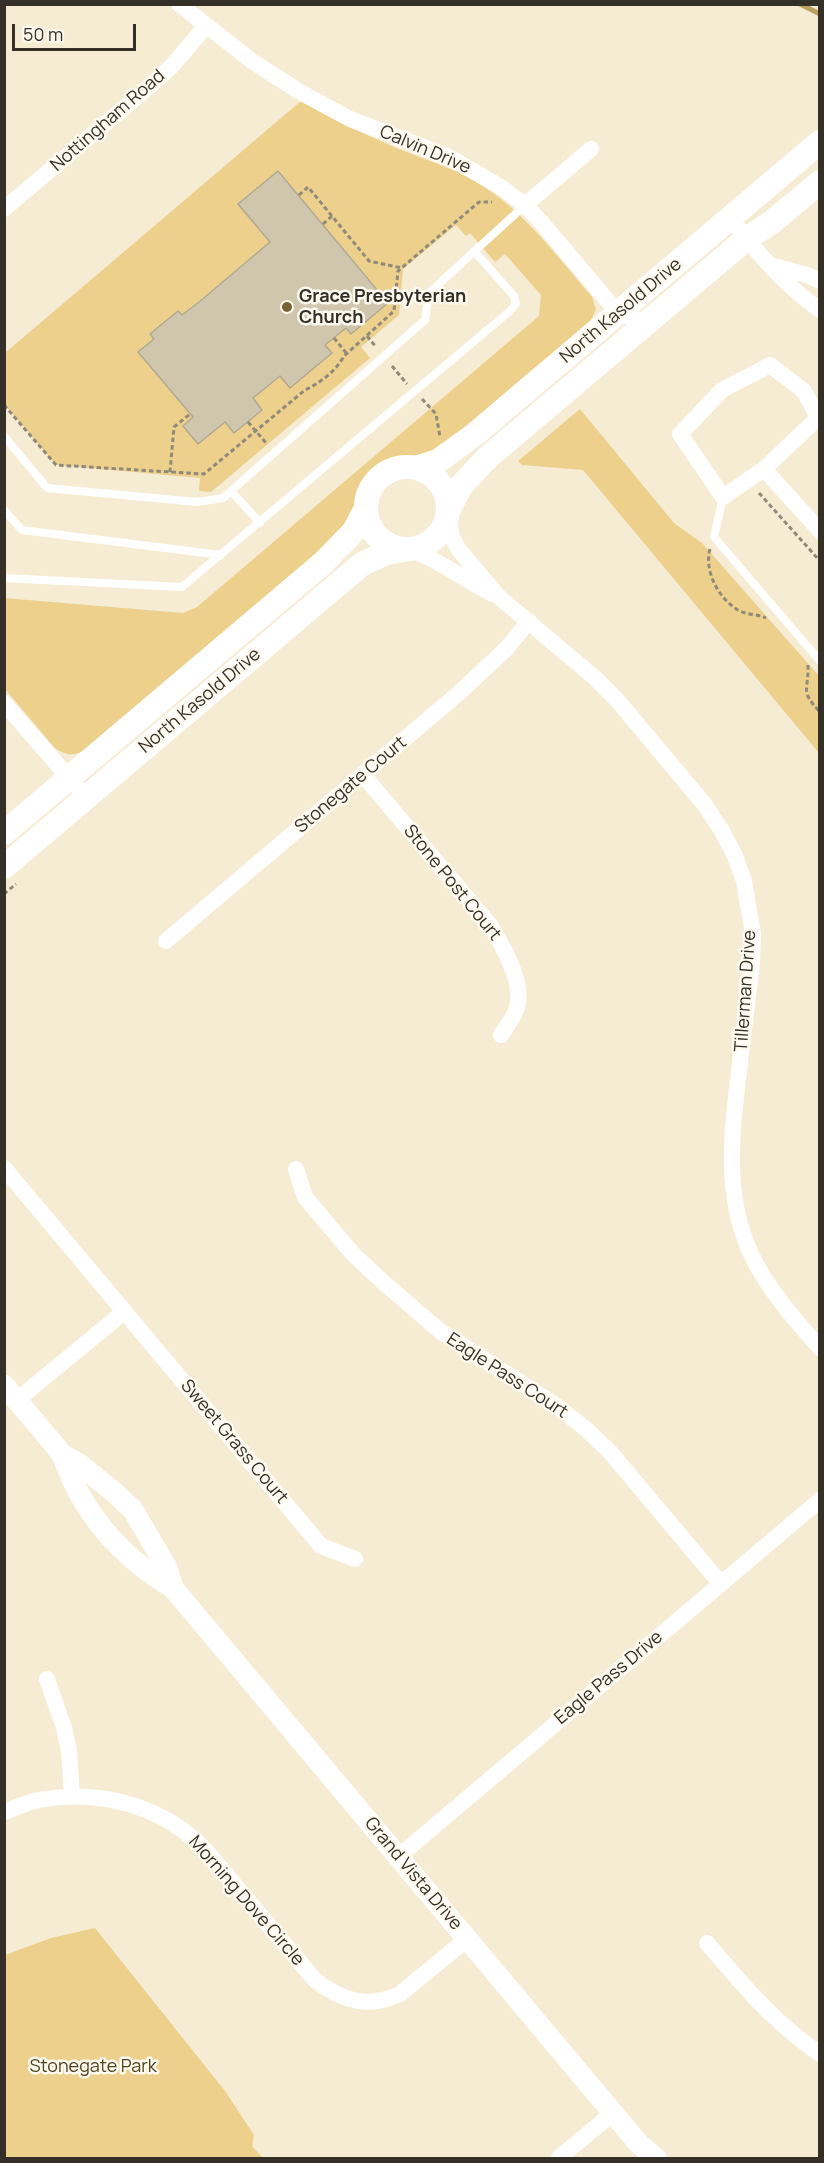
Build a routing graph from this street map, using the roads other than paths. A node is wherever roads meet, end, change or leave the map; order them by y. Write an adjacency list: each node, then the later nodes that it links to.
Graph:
1 (179, 4): 2 (street, Calvin Drive)
2 (206, 26): 6 (street, Nottingham Road); 7 (street, Calvin Drive)
3 (819, 142): 8 (main road, North Kasold Drive)
4 (591, 149): 7 (street)
5 (819, 182): 9 (main road, North Kasold Drive)
6 (4, 209)
7 (520, 210): 10 (lane); 14 (street, Calvin Drive)
8 (730, 218): 9 (street); 14 (main road, North Kasold Drive)
9 (746, 238): 11 (street); 15 (main road, North Kasold Drive)
10 (474, 251): 20 (lane); 25 (lane)
11 (768, 264): 12 (street); 13 (street)
12 (819, 282)
13 (819, 310)
14 (618, 313): 15 (street); 18 (main road, North Kasold Drive)
15 (647, 323): 24 (main road, North Kasold Drive)
16 (819, 417): 19 (street); 21 (street)
17 (4, 436): 20 (lane)
18 (415, 468): 22 (main road); 24 (main road)
19 (764, 468): 21 (street); 26 (street)
20 (231, 491): 25 (lane)
21 (723, 497): 32 (lane)
22 (366, 508): 27 (main road); 35 (main road, North Kasold Drive)
23 (4, 510): 28 (lane)
24 (448, 513): 27 (main road); 30 (street, Tillerman Drive)
25 (260, 522): 28 (lane)
26 (818, 528)
27 (407, 550): 30 (street, Tillerman Drive); 36 (main road, North Kasold Drive)
28 (221, 555): 29 (lane)
29 (4, 578)
30 (499, 597): 31 (street, Tillerman Drive)
31 (529, 621): 34 (street, Stonegate Court); 44 (street, Tillerman Drive)
32 (819, 661)
33 (4, 702): 35 (street)
34 (363, 775): 39 (street, Stonegate Court); 40 (street, Stone Post Court)
35 (69, 778): 36 (street); 37 (main road, North Kasold Drive)
36 (87, 798): 38 (main road, North Kasold Drive)
37 (4, 833)
38 (13, 873)
39 (166, 941)
40 (501, 1035)
41 (4, 1168): 43 (street, Sweet Grass Court)
42 (296, 1169): 49 (street, Eagle Pass Court)
43 (124, 1311): 45 (street); 48 (street, Sweet Grass Court)
44 (819, 1348)
45 (11, 1393): 46 (street, Grand Vista Drive)
46 (62, 1454): 50 (street, Grand Vista Drive); 50 (street, Grand Vista Drive)
47 (819, 1500): 49 (street, Eagle Pass Drive)
48 (355, 1559)
49 (721, 1584): 54 (street, Eagle Pass Drive)
50 (173, 1588): 54 (street, Grand Vista Drive)
51 (47, 1679): 52 (street)
52 (72, 1796): 53 (street, Morning Dove Circle); 55 (street, Morning Dove Circle)
53 (4, 1812)
54 (398, 1857): 55 (street, Grand Vista Drive)
55 (467, 1939): 58 (street, Grand Vista Drive)
56 (707, 1943): 57 (street)
57 (819, 2054)
58 (612, 2113): 59 (street); 60 (street, Grand Vista Drive)
59 (559, 2158)
60 (656, 2158)

